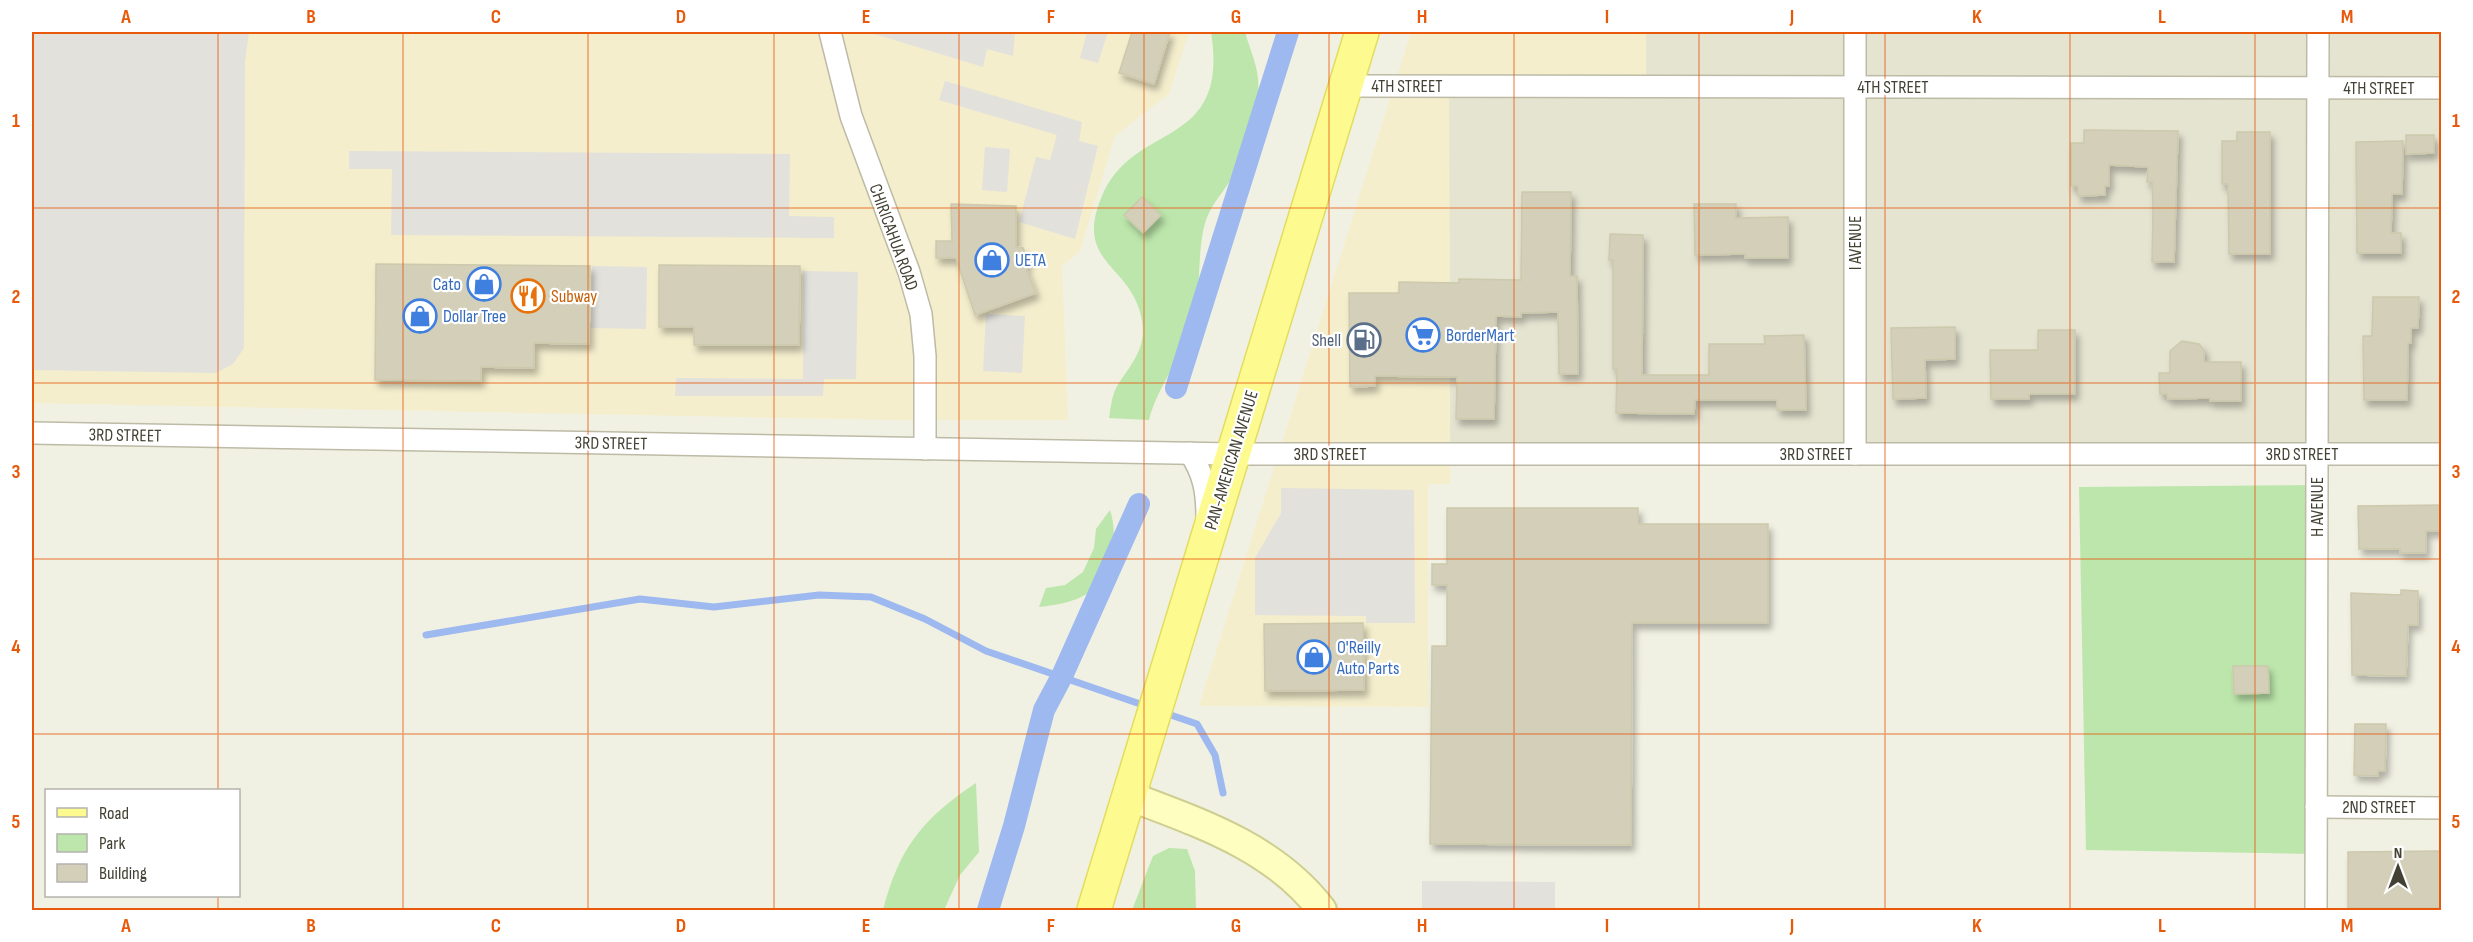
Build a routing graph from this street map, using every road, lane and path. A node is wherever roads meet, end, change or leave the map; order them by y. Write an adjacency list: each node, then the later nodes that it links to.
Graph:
1 (830, 32): 10 (street, CHIRICAHUA ROAD)
2 (1362, 32): 5 (main road, PAN-AMERICAN AVENUE)
3 (1856, 32): 6 (street, I AVENUE)
4 (2318, 32): 7 (street, H AVENUE)
5 (1345, 86): 6 (street, 4TH STREET); 12 (main road, PAN-AMERICAN AVENUE)
6 (1856, 87): 7 (street, 4TH STREET); 13 (street, I AVENUE)
7 (2318, 88): 8 (street, 4TH STREET); 14 (street, H AVENUE)
8 (2442, 88)
9 (32, 433): 10 (street, 3RD STREET)
10 (925, 449): 11 (street, 3RD STREET)
11 (1190, 453): 12 (street, 3RD STREET); 16 (street)
12 (1233, 454): 13 (street, 3RD STREET); 16 (main road, PAN-AMERICAN AVENUE)
13 (1856, 454): 14 (street, 3RD STREET)
14 (2317, 454): 15 (street, 3RD STREET); 18 (street, H AVENUE)
15 (2442, 454)
16 (1207, 542): 17 (main road, PAN-AMERICAN AVENUE)
17 (1129, 796): 20 (main road, PAN-AMERICAN AVENUE); 21 (main road)
18 (2316, 807): 19 (street, 2ND STREET); 22 (street, H AVENUE)
19 (2442, 808)
20 (1092, 903)
21 (1322, 910)
22 (2316, 910)

